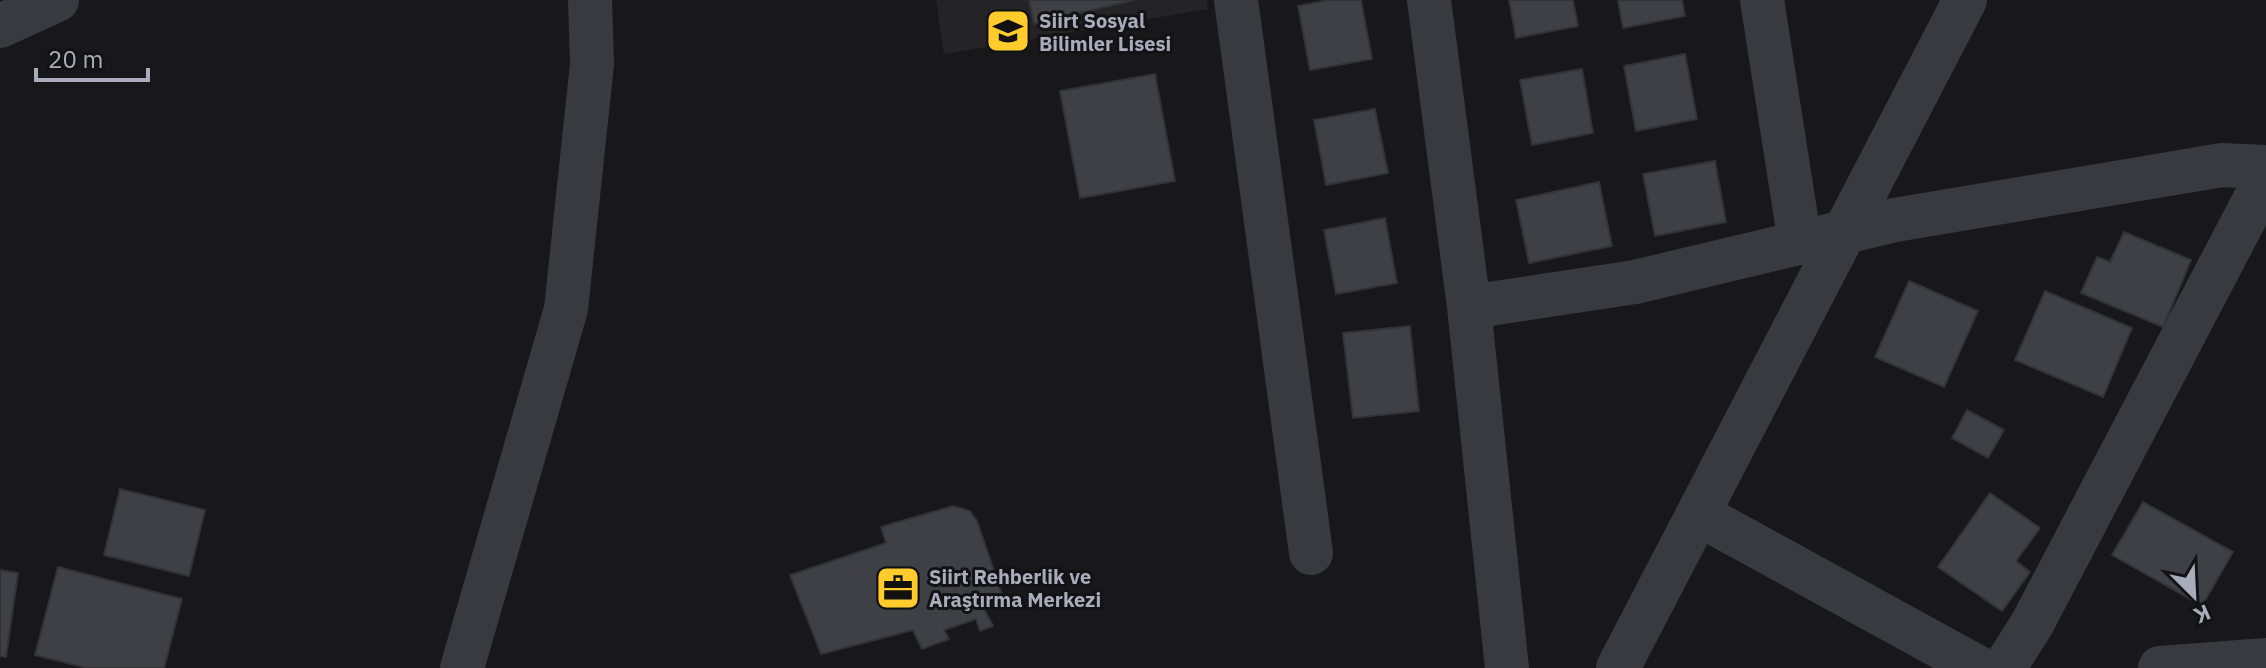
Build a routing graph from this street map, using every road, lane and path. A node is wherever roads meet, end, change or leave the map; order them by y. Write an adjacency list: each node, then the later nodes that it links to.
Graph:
1 (57, 0): 7 (street)
2 (590, 0): 16 (street)
3 (1236, 0): 14 (street)
4 (1429, 0): 12 (street)
5 (1762, 0): 11 (street)
6 (1965, 0): 10 (street)
7 (0, 26)
8 (2266, 167): 10 (street)
9 (2266, 178): 20 (street)
10 (1844, 232): 11 (street); 13 (street)
11 (1800, 243): 12 (street)
12 (1469, 307): 17 (street)
13 (1698, 514): 18 (street); 19 (street)
14 (1311, 553)
15 (2266, 660): 21 (street)
16 (462, 668)
17 (1507, 668)
18 (1618, 668)
19 (1979, 668)
20 (2004, 668)
21 (2160, 668)

